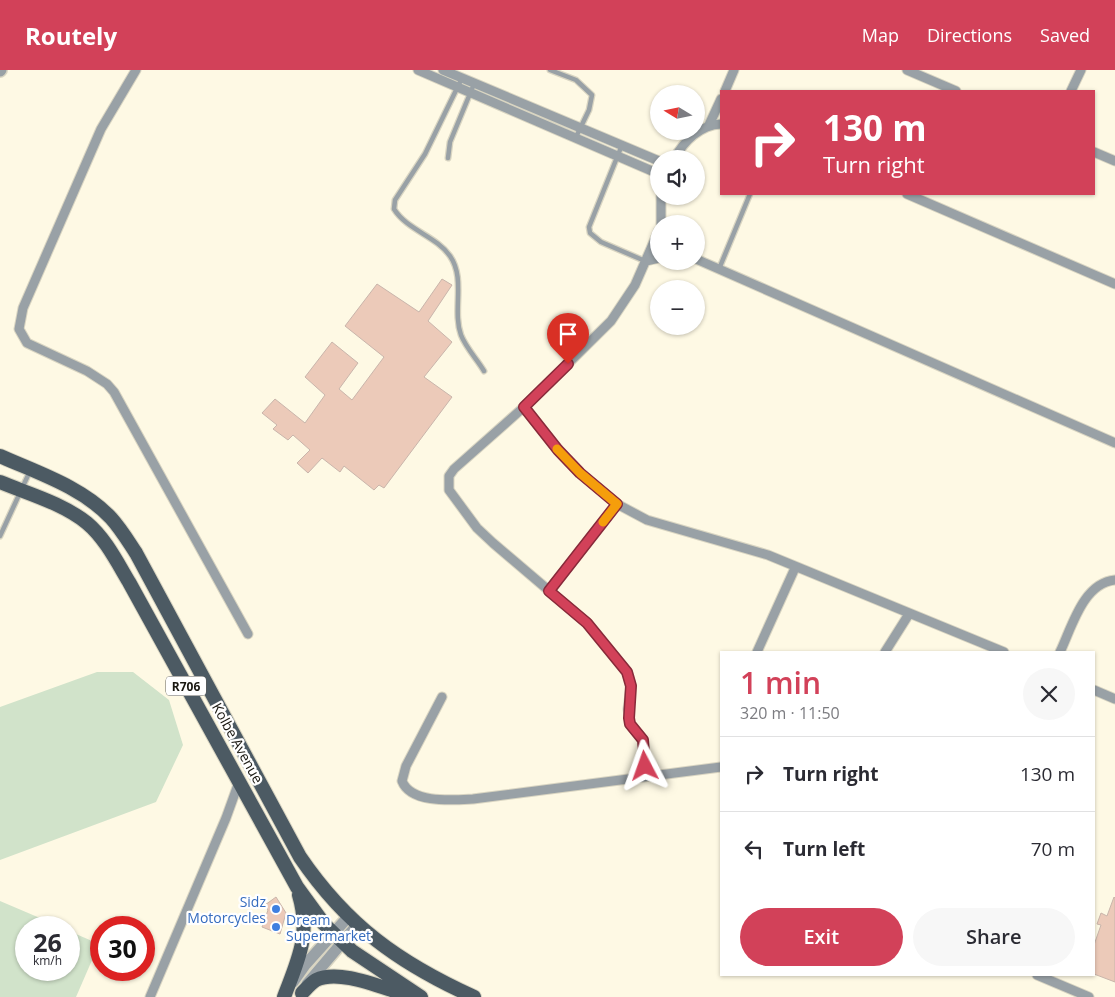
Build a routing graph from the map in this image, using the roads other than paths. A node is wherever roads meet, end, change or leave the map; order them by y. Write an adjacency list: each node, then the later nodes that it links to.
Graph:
1 (136, 70): 48 (street)
2 (418, 70): 8 (street)
3 (443, 70): 8 (street)
4 (550, 70): 17 (lane)
5 (734, 70): 10 (street)
6 (907, 70): 11 (street)
7 (1080, 70): 12 (street)
8 (461, 83): 9 (street); 13 (street); 35 (lane)
9 (474, 84): 13 (lane); 17 (street)
10 (728, 89)
11 (954, 90)
12 (1071, 90)
13 (470, 92): 18 (street); 24 (lane)
14 (720, 101): 16 (street)
15 (720, 124): 16 (street)
16 (709, 125): 20 (street)
17 (582, 127): 18 (lane); 19 (street)
18 (576, 137): 22 (street)
19 (622, 145): 22 (lane); 23 (street)
20 (680, 150)
21 (1095, 152): 25 (street)
22 (618, 156): 26 (street); 31 (lane)
23 (650, 157)
24 (448, 158)
25 (1115, 161)
26 (650, 170)
27 (750, 195): 33 (lane)
28 (909, 195): 34 (street)
29 (650, 252): 31 (street)
30 (650, 261): 31 (street)
31 (646, 262): 36 (street)
32 (705, 264): 33 (street)
33 (718, 270): 37 (street)
34 (1115, 284)
35 (484, 371)
36 (524, 407): 42 (street); 46 (street)
37 (1115, 443)
38 (0, 456): 39 (main road, Kolbe Avenue / R706)
39 (30, 469): 41 (lane); 60 (main road, Kolbe Avenue / R706)
40 (0, 482): 41 (main road, Kolbe Avenue / R706)
41 (22, 491): 43 (lane); 58 (main road, Kolbe Avenue / R706)
42 (617, 504): 44 (street); 46 (street)
43 (0, 536)
44 (795, 568): 47 (street); 49 (street)
45 (1115, 580): 52 (street)
46 (549, 591): 57 (street)
47 (909, 614): 50 (street); 51 (street)
48 (248, 634)
49 (757, 651)
50 (886, 651)
51 (1002, 651)
52 (1060, 651)
53 (1095, 690): 55 (street)
54 (442, 697): 57 (street)
55 (1115, 699)
56 (720, 766): 57 (street)
57 (651, 776)
58 (239, 782): 59 (main road, Kolbe Avenue / R706); 64 (street)
59 (297, 887): 61 (main road, Kolbe Avenue / R706); 65 (main road)
60 (353, 920): 61 (street); 68 (main road, Kolbe Avenue / R706)
61 (337, 938): 63 (street); 65 (street); 67 (main road, Kolbe Avenue / R706)
62 (1039, 976): 69 (street)
63 (300, 995): 66 (main road)
64 (150, 997)
65 (284, 997)
66 (416, 997)
67 (422, 997)
68 (474, 997)
69 (1089, 997)

